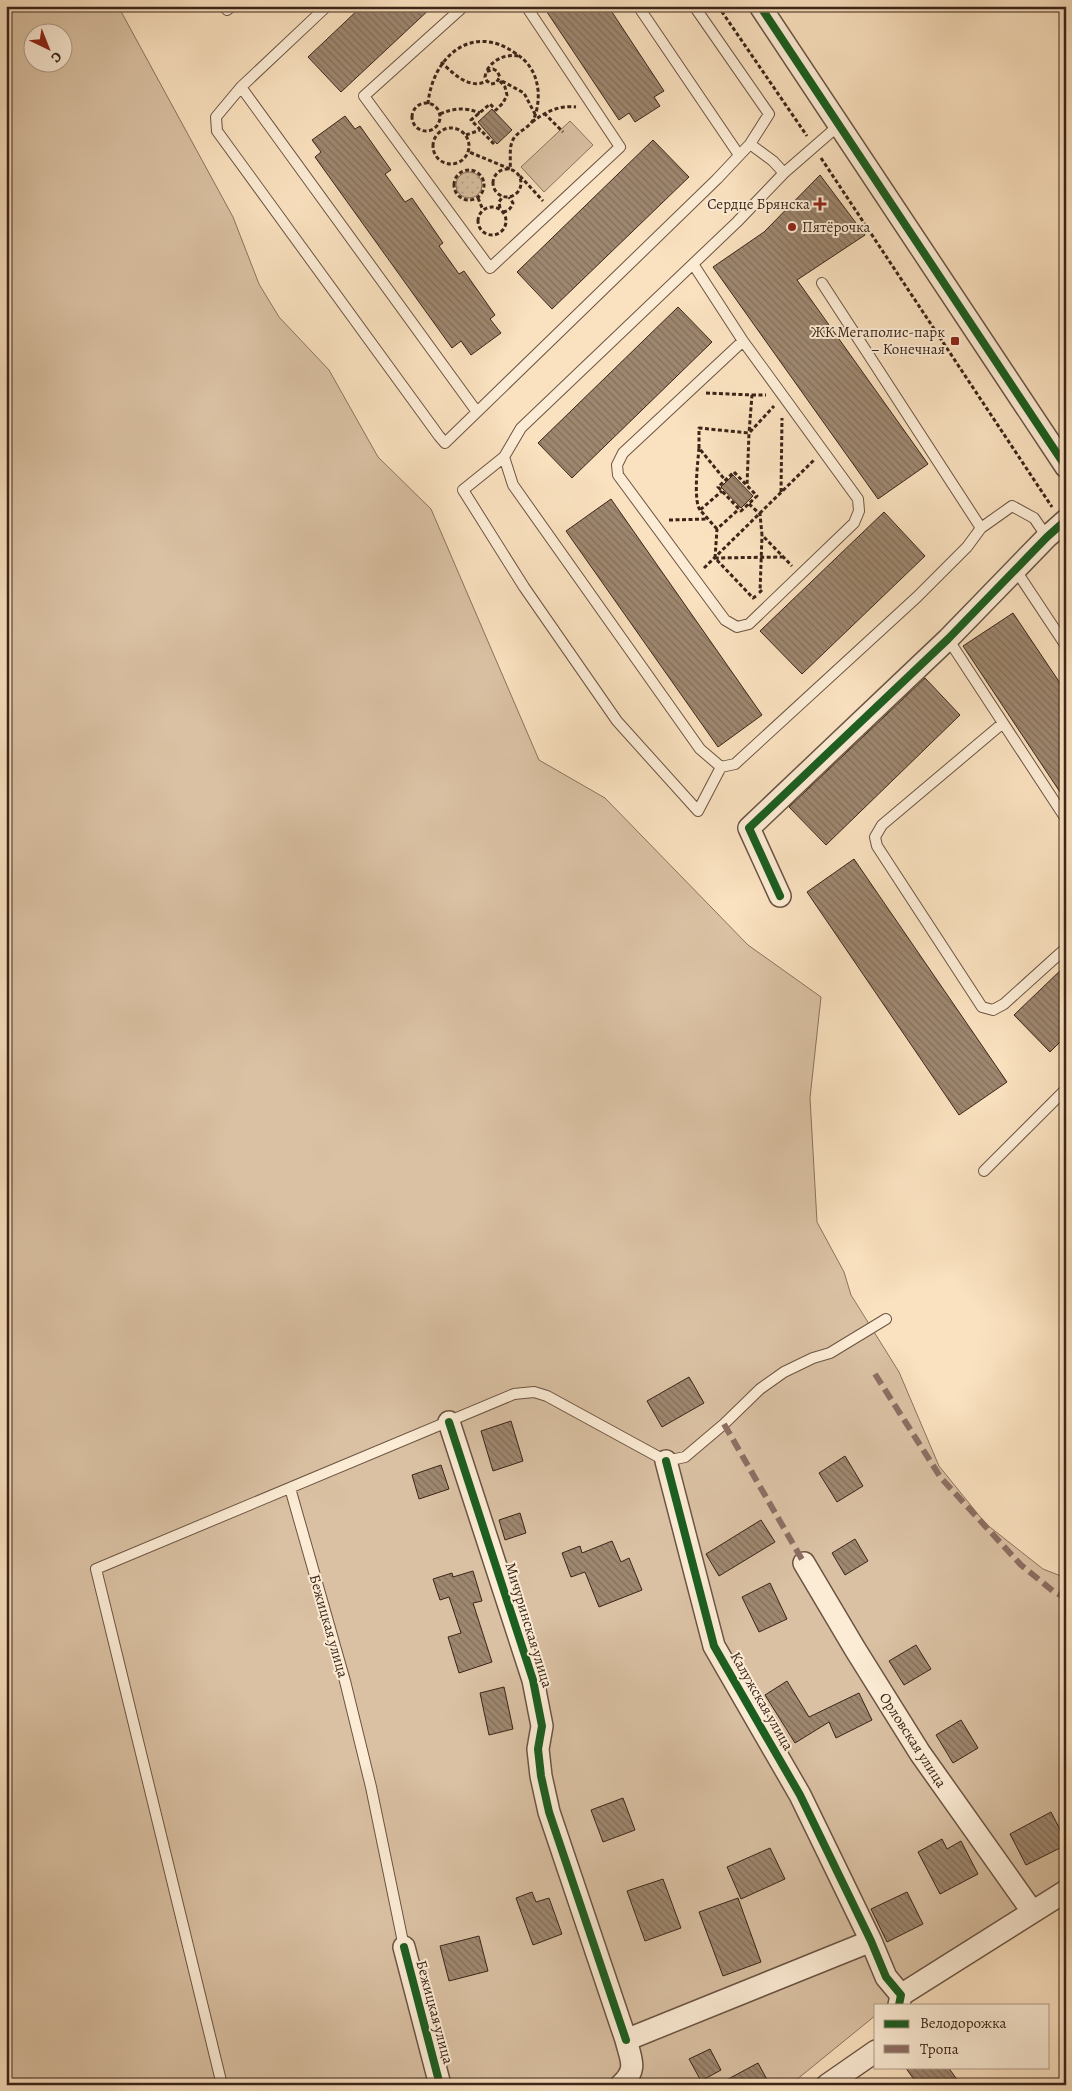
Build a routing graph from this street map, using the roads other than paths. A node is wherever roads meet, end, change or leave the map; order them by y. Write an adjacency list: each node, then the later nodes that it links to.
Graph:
1 (224, 6): 2 (lane)
2 (232, 6)
3 (327, 6): 9 (lane)
4 (464, 6): 5 (lane)
5 (526, 6)
6 (638, 6): 12 (lane)
7 (694, 6): 11 (lane)
8 (760, 6): 10 (street)
9 (241, 87): 17 (lane); 17 (lane)
10 (838, 126): 13 (lane); 19 (street)
11 (750, 144): 12 (lane); 13 (lane)
12 (740, 155): 17 (lane)
13 (784, 173): 14 (lane)
14 (693, 264): 16 (lane); 18 (lane)
15 (822, 283): 21 (lane)
16 (743, 341): 16 (lane)
17 (477, 412)
18 (504, 457): 26 (lane); 26 (lane)
19 (1066, 467)
20 (1058, 526): 21 (lane); 22 (street)
21 (981, 528): 26 (lane)
22 (1015, 569): 23 (street); 24 (lane)
23 (948, 639): 25 (lane); 28 (street)
24 (1066, 646)
25 (1003, 723): 27 (lane); 29 (lane)
26 (721, 767)
27 (1066, 819)
28 (780, 896)
29 (1066, 948)
30 (1066, 1089): 31 (lane)
31 (984, 1171)
32 (886, 1319): 34 (lane)
33 (449, 1422): 34 (lane); 35 (lane); 42 (street, Мичуринская улица)
34 (666, 1461): 39 (street, Калужская улица)
35 (290, 1488): 40 (lane, Бежицкая улица); 44 (lane)
36 (804, 1563): 38 (street, Орловская улица)
37 (1066, 1891): 38 (street)
38 (1032, 1911): 41 (street)
39 (871, 1941): 41 (street, Калужская улица); 42 (street)
40 (404, 1947): 45 (street, Бежицкая улица)
41 (900, 2000)
42 (626, 2040): 46 (street, Мичуринская улица)
43 (874, 2053): 47 (street)
44 (222, 2085)
45 (440, 2085)
46 (621, 2085)
47 (828, 2085)

